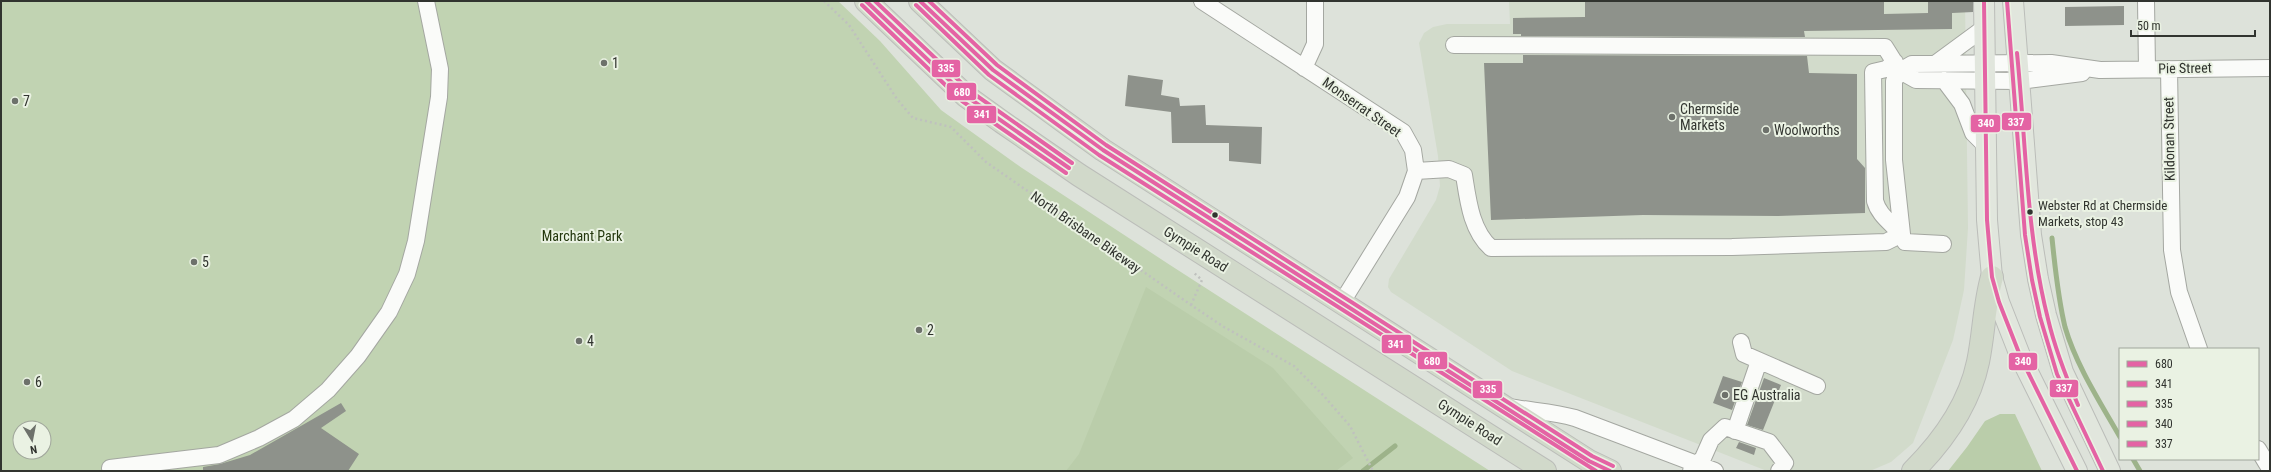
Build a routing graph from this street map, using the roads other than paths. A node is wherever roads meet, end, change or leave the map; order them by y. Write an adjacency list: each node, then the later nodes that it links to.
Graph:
1 (426, 1): 34 (street)
2 (866, 1): 37 (highway, Gympie Road)
3 (920, 1): 25 (highway)
4 (1202, 1): 13 (street, Monserrat Street)
5 (1315, 1): 13 (street)
6 (1984, 1): 9 (main road)
7 (2013, 1): 18 (main road)
8 (2146, 1): 16 (street)
9 (1984, 28): 11 (street); 17 (main road)
10 (1454, 45): 12 (street)
11 (1935, 64): 12 (street); 17 (street)
12 (1897, 66): 19 (street); 22 (street); 22 (street)
13 (1304, 68): 21 (street, Monserrat Street)
14 (2169, 68): 15 (street, Pie Street); 16 (street, Pie Street); 27 (street, Kildonan Street)
15 (2270, 68)
16 (2146, 69): 18 (street, Pie Street)
17 (1985, 72): 18 (street, Pie Street); 19 (street); 20 (main road)
18 (2019, 72): 42 (main road)
19 (1944, 80): 20 (street)
20 (1986, 146): 24 (main road)
21 (1416, 171): 22 (street); 25 (street, Monserrat Street)
22 (1902, 234): 23 (street)
23 (1943, 244)
24 (1992, 277): 40 (highway); 41 (main road)
25 (1342, 302): 30 (highway)
26 (1740, 342): 28 (street)
27 (2199, 348)
28 (1759, 361): 29 (street); 31 (street)
29 (1817, 386)
30 (1501, 406): 35 (street); 38 (highway)
31 (1735, 431): 33 (street); 35 (street)
32 (2259, 451): 36 (street)
33 (1782, 467)
34 (110, 468)
35 (1694, 468): 39 (street)
36 (2270, 469)
37 (1545, 471)
38 (1610, 471)
39 (1715, 471)
40 (1913, 471)
41 (2076, 471)
42 (2110, 471)

